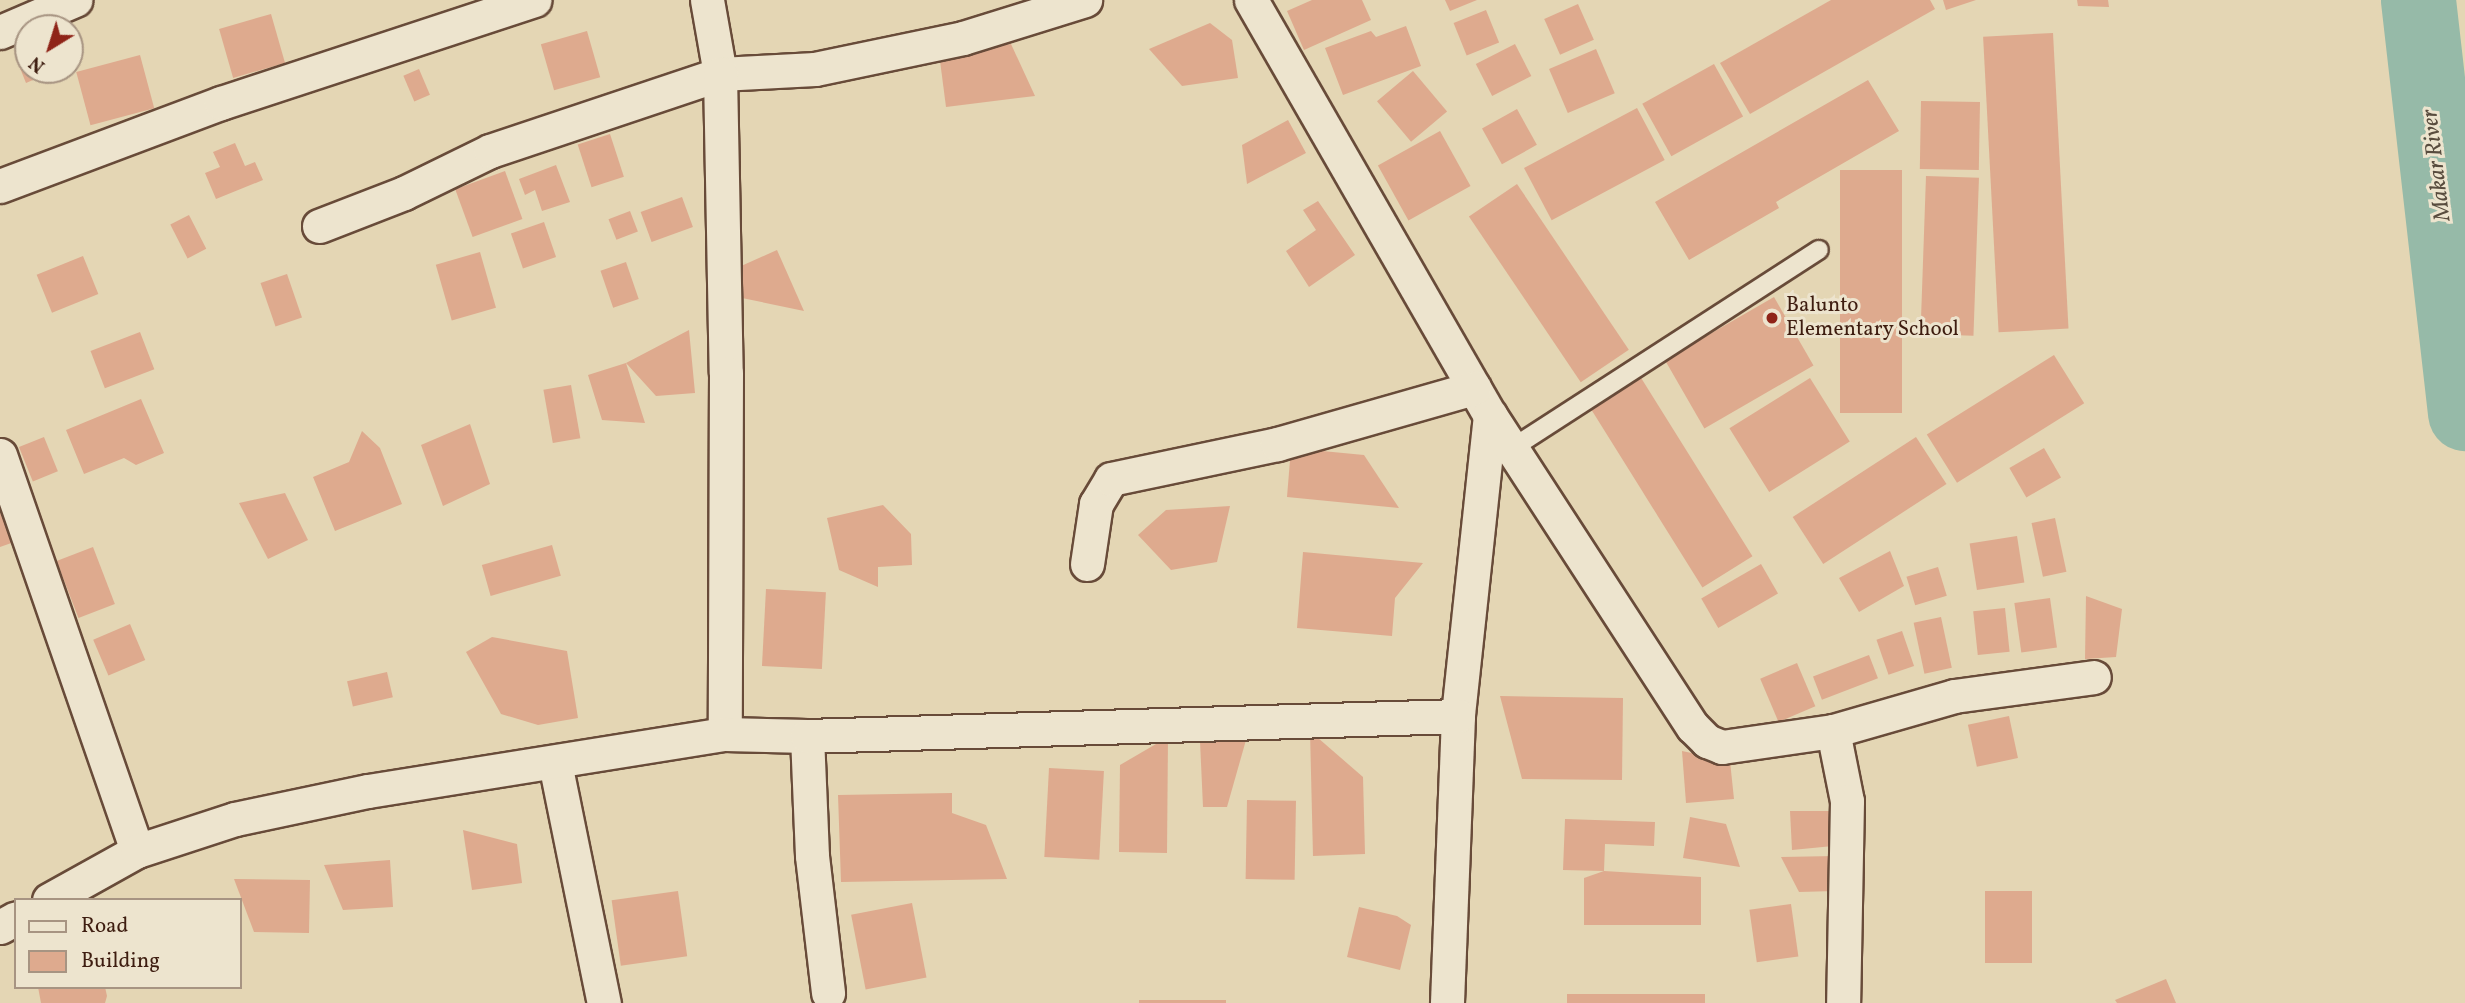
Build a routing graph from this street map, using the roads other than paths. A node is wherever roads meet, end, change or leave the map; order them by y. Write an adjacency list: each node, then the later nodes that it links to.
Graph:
1 (75, 0): 6 (street)
2 (534, 0): 8 (street)
3 (707, 0): 7 (street)
4 (1085, 0): 7 (street)
5 (1251, 0): 11 (street)
6 (0, 32)
7 (720, 74): 9 (street); 18 (street)
8 (0, 186)
9 (319, 226)
10 (1819, 250): 12 (lane)
11 (1482, 401): 12 (street); 14 (street); 16 (street)
12 (1514, 446): 17 (street)
13 (0, 455): 21 (street)
14 (1087, 564)
15 (2094, 677): 17 (street)
16 (1458, 716): 19 (street); 25 (street)
17 (1833, 732): 26 (street)
18 (726, 734): 19 (street); 20 (street)
19 (807, 736): 23 (street)
20 (555, 763): 21 (street); 24 (street)
21 (137, 851): 22 (street)
22 (53, 898)
23 (828, 993)
24 (604, 1003)
25 (1447, 1003)
26 (1843, 1003)

